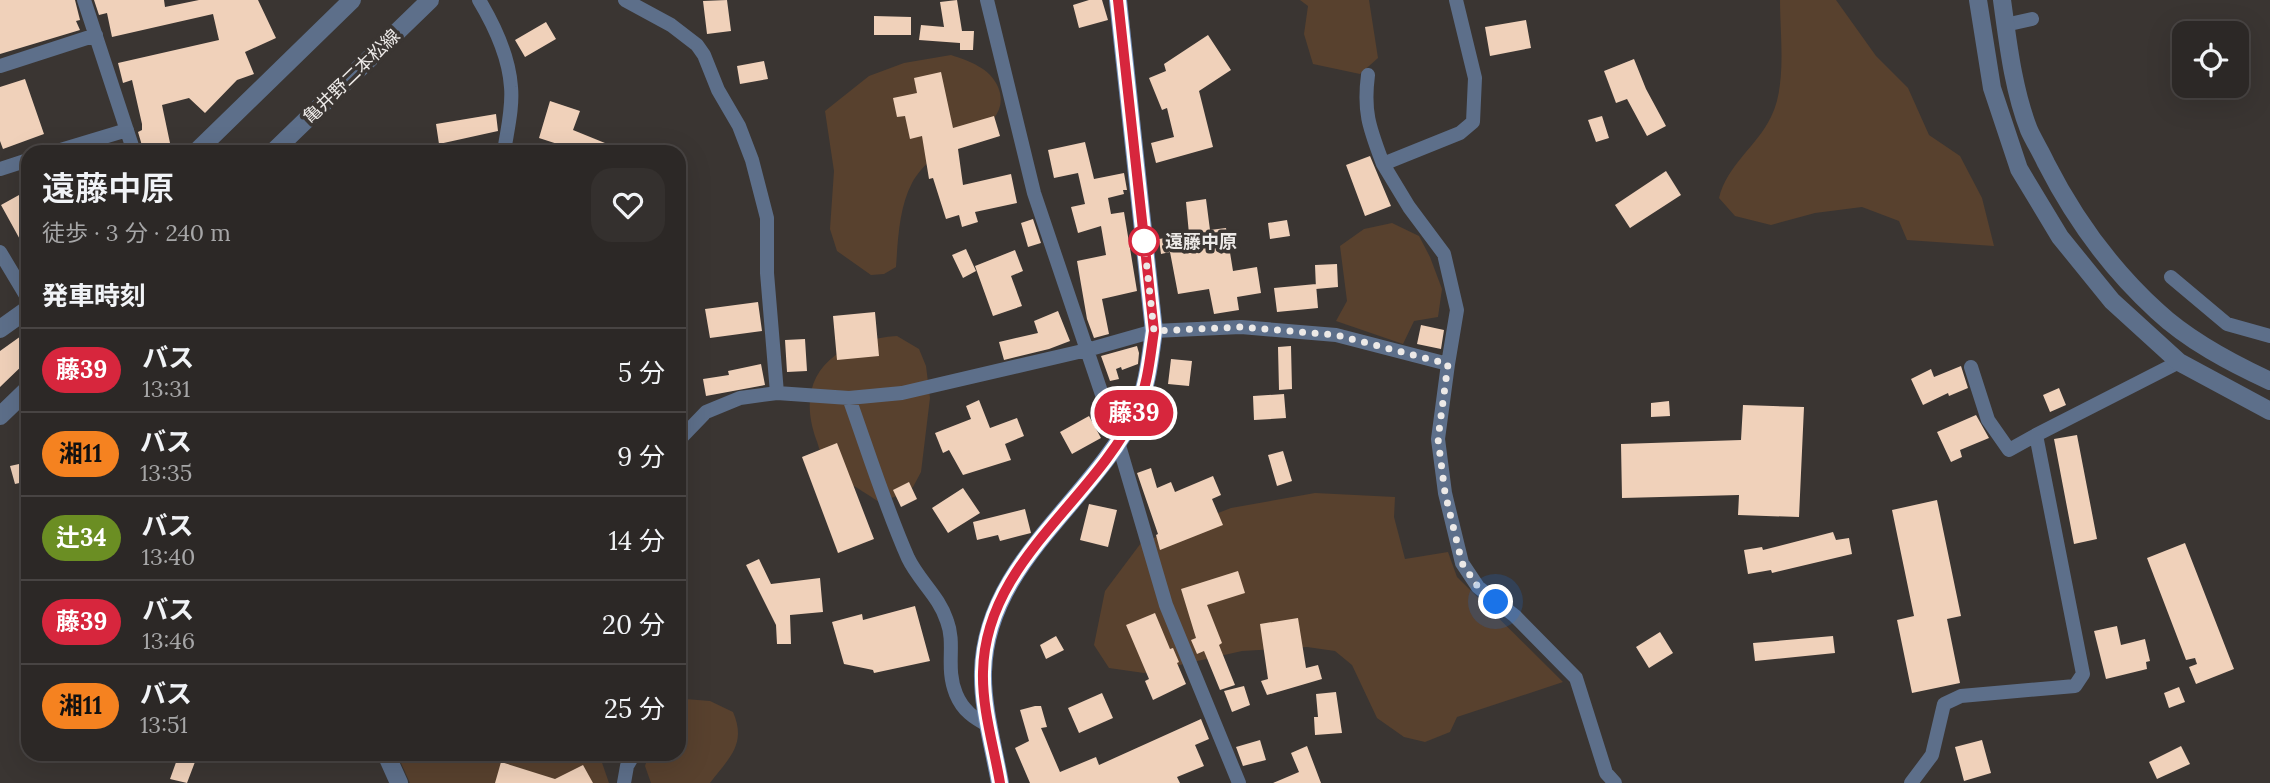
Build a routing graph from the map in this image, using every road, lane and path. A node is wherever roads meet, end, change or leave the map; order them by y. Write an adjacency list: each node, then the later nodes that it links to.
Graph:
1 (85, 0): 13 (street)
2 (352, 0): 19 (street)
3 (430, 0): 20 (street, 亀井野二本松線)
4 (479, 0): 21 (street)
5 (625, 0): 37 (street)
6 (988, 0): 32 (street)
7 (1118, 0): 30 (main road)
8 (1456, 0): 23 (street)
9 (1978, 0): 33 (street)
10 (2002, 0): 12 (street)
11 (2032, 19): 12 (street)
12 (2006, 25): 36 (street)
13 (96, 35): 14 (street); 16 (street)
14 (0, 66)
15 (1368, 75): 23 (street)
16 (127, 130): 17 (street); 18 (street)
17 (77, 145)
18 (132, 145)
19 (203, 145)
20 (280, 145)
21 (505, 145)
22 (21, 162): 24 (street)
23 (1383, 164): 34 (street)
24 (0, 169)
25 (0, 252): 27 (street)
26 (2171, 277): 31 (street)
27 (21, 287)
28 (21, 314): 29 (street)
29 (0, 329)
30 (1154, 331): 32 (street); 34 (street); 44 (main road)
31 (2270, 336)
32 (1087, 350): 39 (street); 44 (street)
33 (2179, 362): 40 (street); 43 (street)
34 (1448, 364): 52 (street)
35 (1971, 367): 43 (street)
36 (2270, 381)
37 (777, 393): 39 (street); 42 (street)
38 (21, 396): 41 (street)
39 (849, 398): 45 (street)
40 (2270, 411)
41 (0, 416)
42 (686, 433)
43 (2036, 435): 53 (street)
44 (1118, 442): 45 (main road); 51 (street)
45 (989, 726): 50 (main road)
46 (389, 761): 48 (street)
47 (629, 761): 49 (street)
48 (398, 783)
49 (624, 783)
50 (1000, 783)
51 (1239, 783)
52 (1615, 783)
53 (1912, 783)

